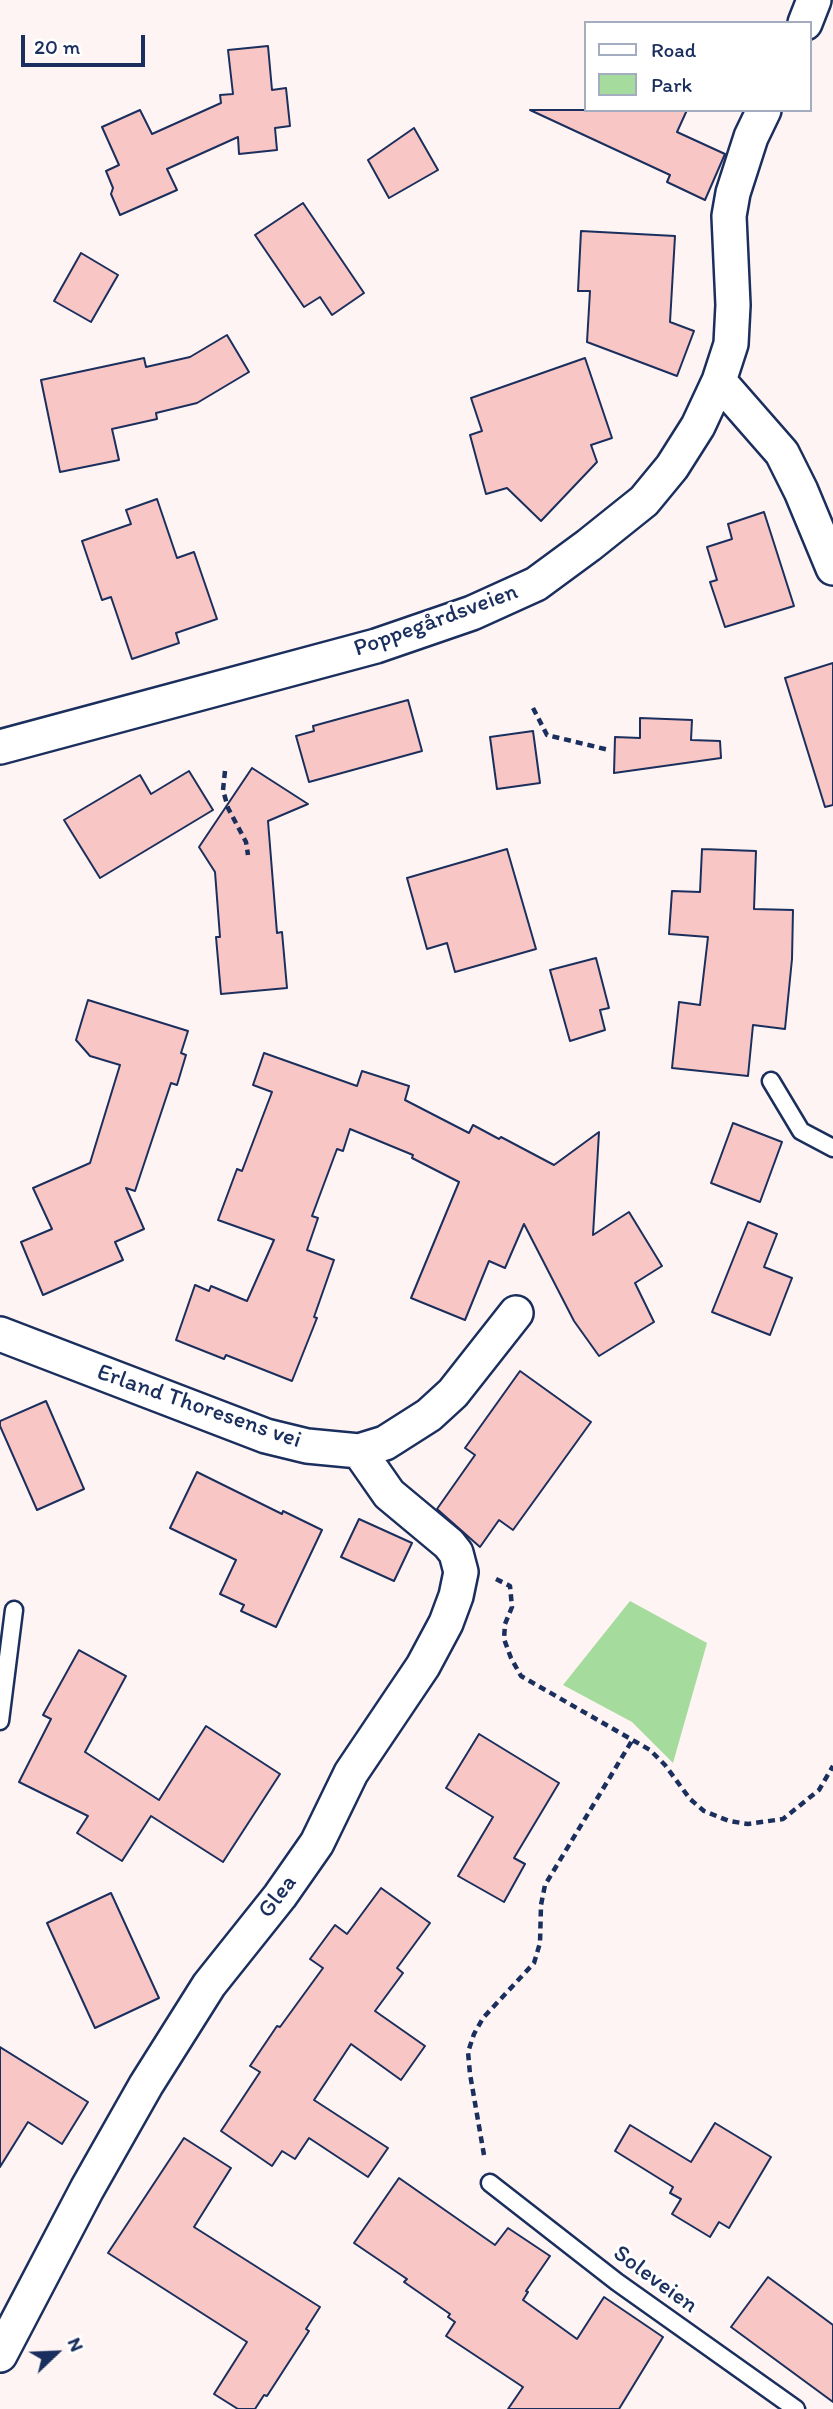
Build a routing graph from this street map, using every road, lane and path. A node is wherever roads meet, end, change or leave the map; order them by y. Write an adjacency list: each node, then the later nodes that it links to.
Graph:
1 (814, 0): 2 (street)
2 (806, 21)
3 (763, 112): 4 (street, Poppegårdsveien)
4 (719, 381): 5 (street); 7 (street, Poppegårdsveien)
5 (833, 568)
6 (533, 708): 8 (path)
7 (0, 747)
8 (609, 750)
9 (225, 771): 10 (path)
10 (248, 855)
11 (771, 1081): 12 (lane)
12 (833, 1147)
13 (516, 1312): 15 (street, Erland Thoresens vei)
14 (0, 1334): 15 (street, Erland Thoresens vei)
15 (359, 1451): 16 (street)
16 (461, 1572): 19 (path); 22 (street, Glea)
17 (14, 1610): 18 (lane)
18 (0, 1721)
19 (633, 1739): 20 (path); 21 (path)
20 (833, 1766)
21 (490, 2183): 23 (lane, Soleveien)
22 (0, 2355)
23 (796, 2409)

